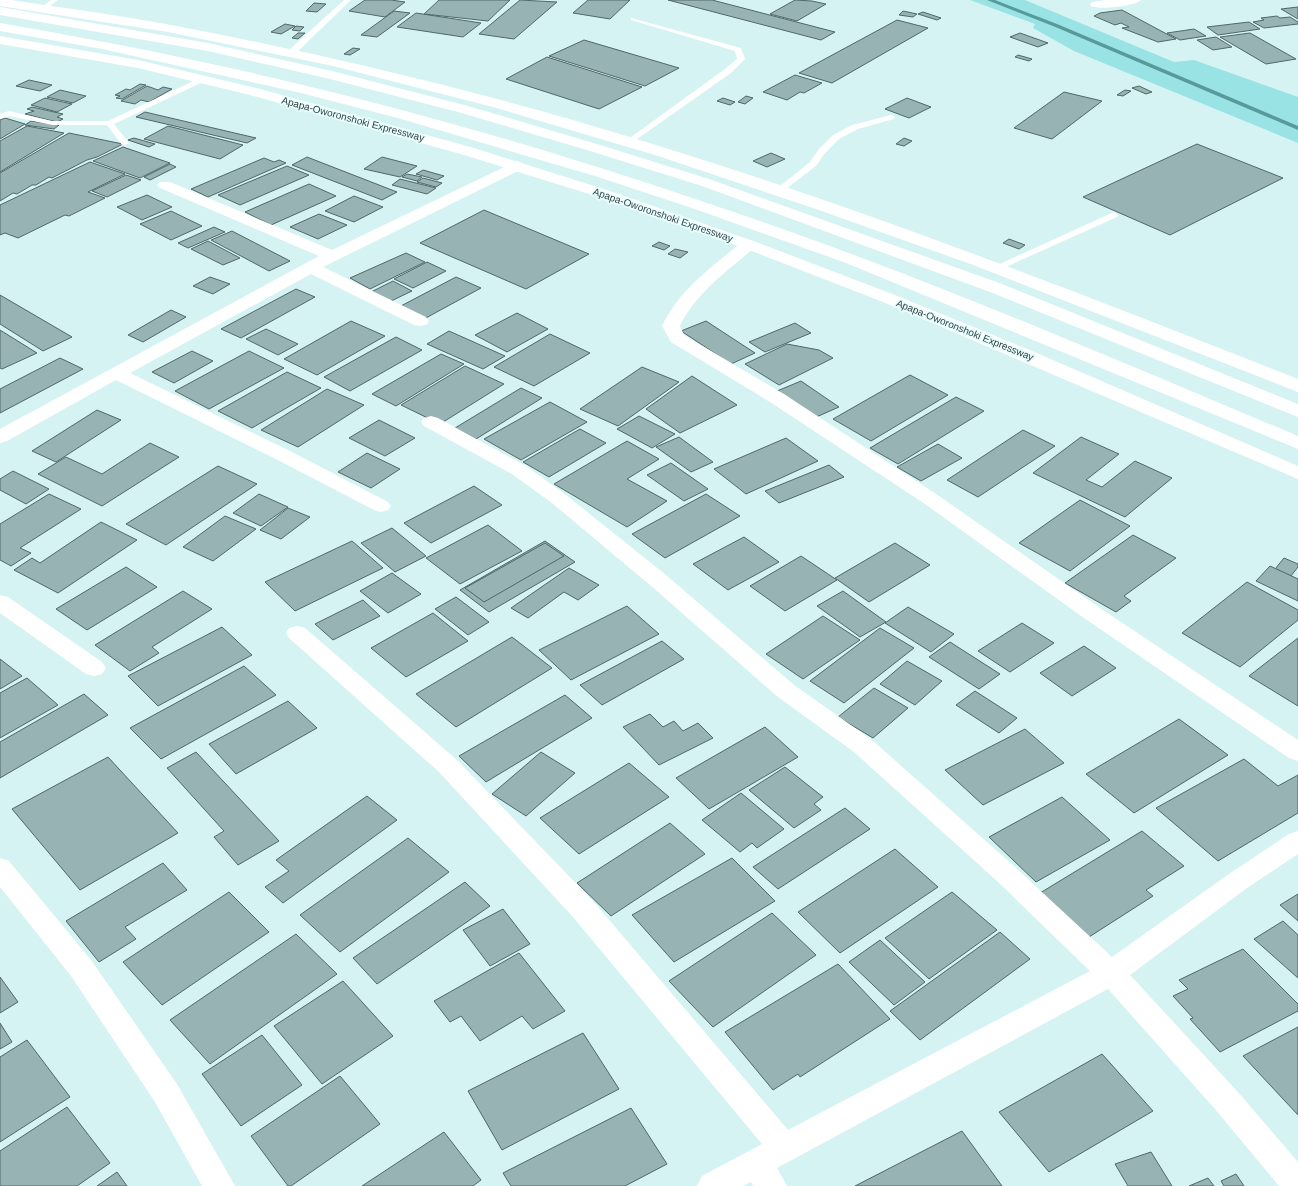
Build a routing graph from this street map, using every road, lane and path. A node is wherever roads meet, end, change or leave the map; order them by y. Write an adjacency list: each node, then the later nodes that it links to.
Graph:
1 (348, 0): 9 (lane)
2 (1135, 0): 5 (main road)
3 (0, 2): 4 (main road)
4 (50, 4): 9 (main road)
5 (1096, 5)
6 (0, 11): 27 (main road)
7 (633, 19): 14 (lane)
8 (0, 37): 10 (main road, Apapa-Oworonshoki Expressway); 30 (main road, Apapa-Oworonshoki Expressway)
9 (291, 53): 14 (main road)
10 (203, 80): 13 (lane); 16 (main road, Apapa-Oworonshoki Expressway)
11 (0, 117): 13 (lane)
12 (891, 117): 18 (lane)
13 (109, 123): 15 (lane)
14 (630, 142): 18 (main road)
15 (125, 143)
16 (517, 166): 20 (main road, Apapa-Oworonshoki Expressway); 21 (main road)
17 (165, 185): 21 (main road)
18 (779, 190): 23 (main road)
19 (1114, 215): 23 (lane)
20 (748, 245): 31 (main road, Apapa-Oworonshoki Expressway); 36 (main road)
21 (332, 256): 22 (main road)
22 (311, 268): 24 (main road); 25 (main road)
23 (996, 268): 26 (main road)
24 (420, 321)
25 (116, 373): 29 (main road); 32 (main road)
26 (1298, 386)
27 (1298, 411)
28 (431, 422): 39 (main road)
29 (0, 437)
30 (1298, 443)
31 (1298, 473)
32 (381, 506)
33 (0, 602): 35 (main road)
34 (297, 633): 40 (main road)
35 (94, 668)
36 (1298, 752)
37 (1298, 841): 39 (main road)
38 (0, 868): 43 (main road)
39 (1111, 973): 40 (main road); 42 (main road)
40 (785, 1149): 41 (main road)
41 (764, 1174): 44 (main road)
42 (1298, 1185)
43 (219, 1186)
44 (713, 1186)

